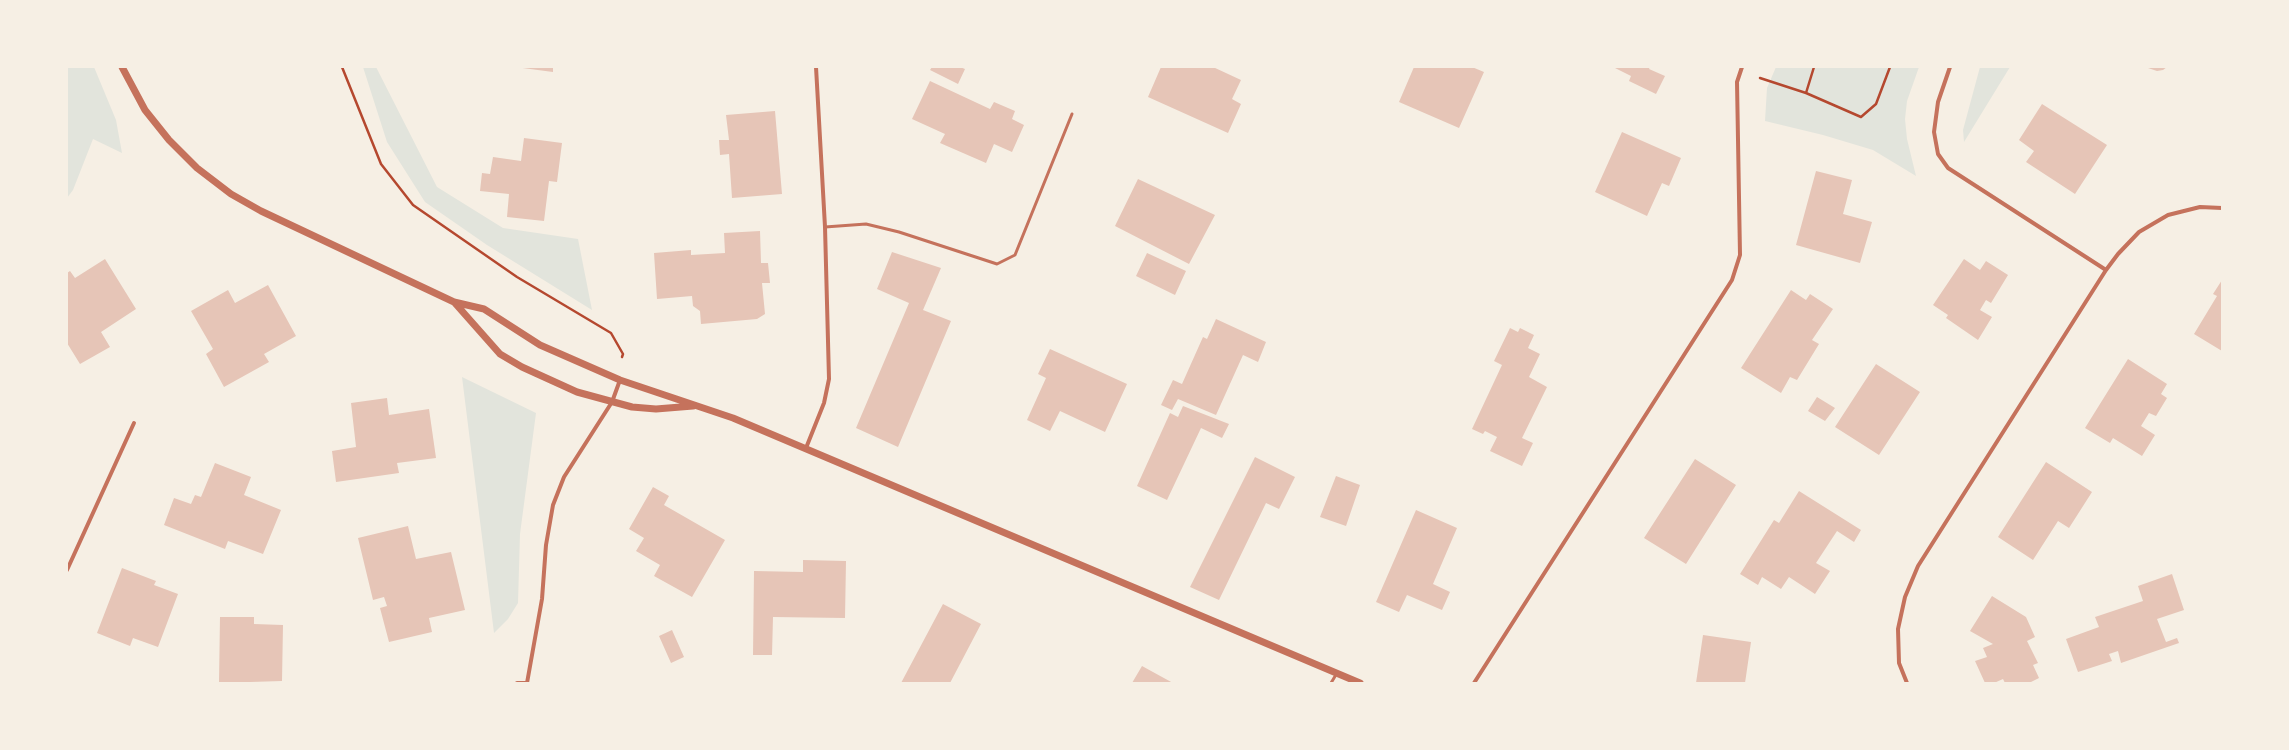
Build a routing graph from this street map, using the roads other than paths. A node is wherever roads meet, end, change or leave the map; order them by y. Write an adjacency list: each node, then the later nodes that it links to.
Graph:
1 (122, 67): 9 (street)
2 (816, 67): 7 (street)
3 (1742, 67): 21 (street)
4 (1950, 67): 8 (street)
5 (1072, 114): 7 (lane)
6 (2222, 208): 8 (street)
7 (825, 227): 14 (street)
8 (2106, 270): 22 (street)
9 (454, 302): 10 (street); 11 (street)
10 (620, 380): 11 (street); 12 (street)
11 (612, 402): 12 (street); 18 (street)
12 (696, 406): 14 (street)
13 (134, 423): 15 (street)
14 (806, 448): 16 (street)
15 (67, 570)
16 (1337, 673): 19 (lane); 20 (street)
17 (516, 683): 18 (street)
18 (527, 683)
19 (1332, 683)
20 (1360, 683)
21 (1474, 683)
22 (1907, 683)

